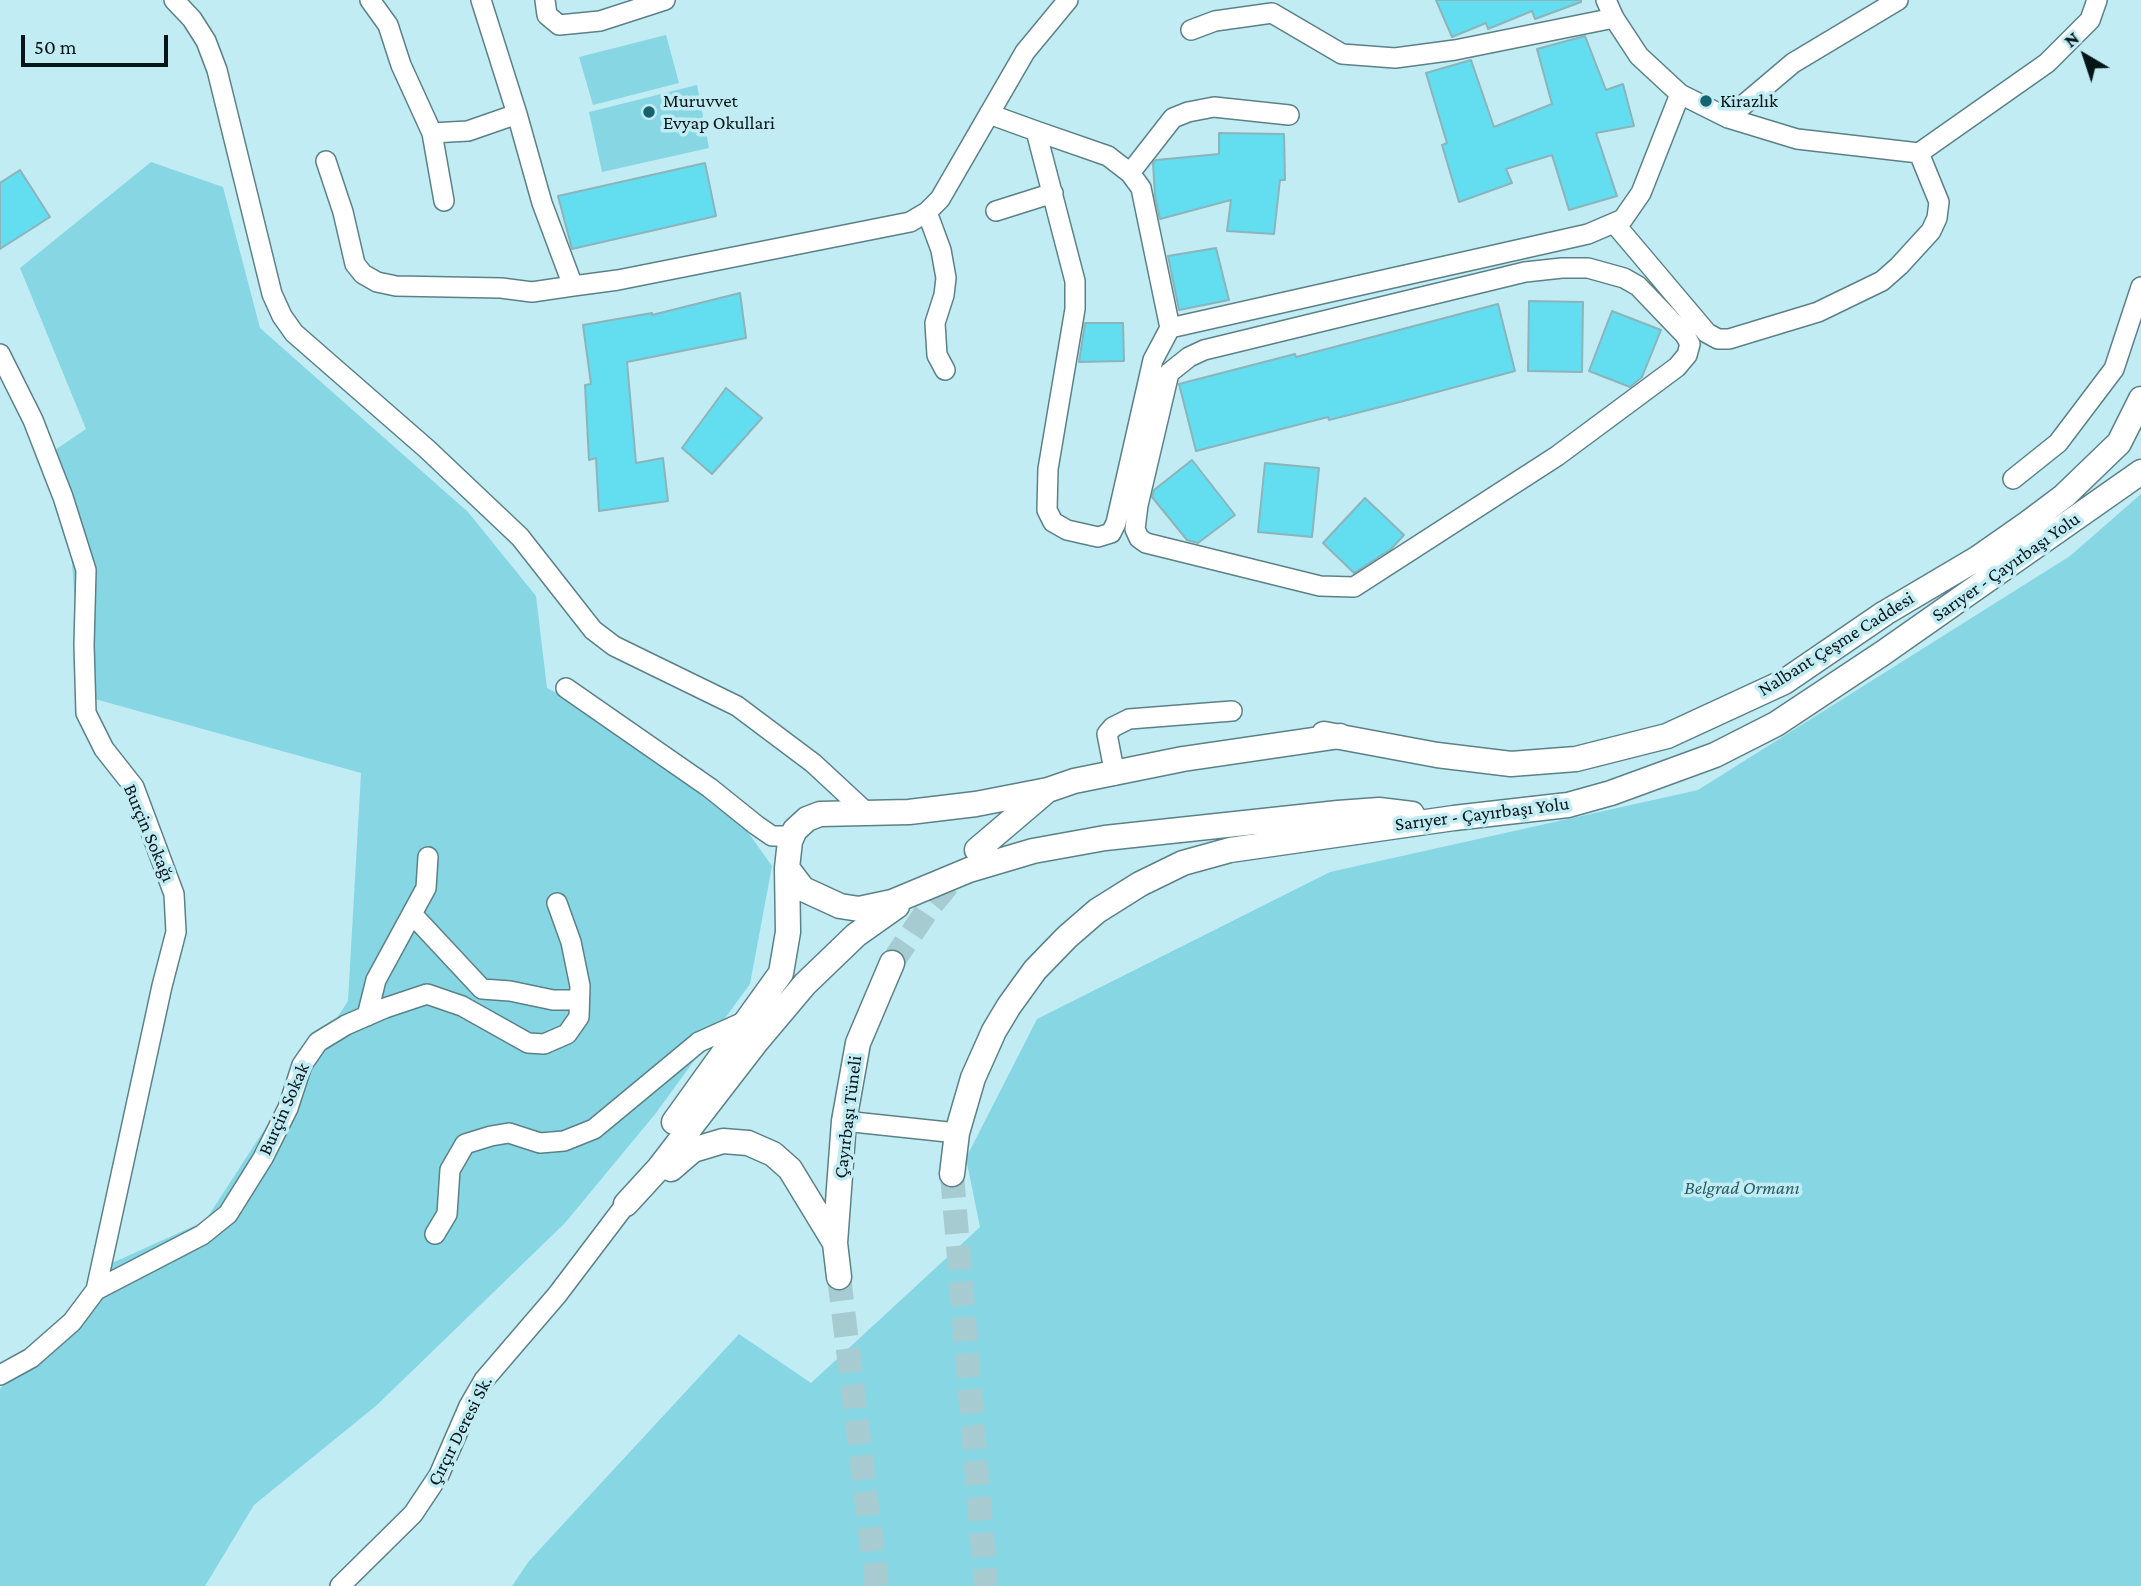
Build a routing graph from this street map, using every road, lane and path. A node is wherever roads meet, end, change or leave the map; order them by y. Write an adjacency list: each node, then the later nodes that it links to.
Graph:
1 (174, 0): 41 (street)
2 (370, 0): 18 (street)
3 (481, 0): 13 (street)
4 (545, 0): 5 (street)
5 (665, 0)
6 (1068, 0): 14 (street)
7 (1606, 0): 10 (street)
8 (1898, 0): 16 (street)
9 (2097, 0): 19 (street)
10 (1614, 19): 11 (street); 12 (street)
11 (1191, 30)
12 (1680, 94): 16 (street); 26 (street)
13 (517, 114): 18 (street); 27 (street)
14 (989, 114): 17 (street); 25 (street)
15 (1289, 114): 21 (street)
16 (1728, 118): 19 (street)
17 (1036, 131): 21 (street); 22 (street)
18 (432, 133): 23 (street)
19 (1919, 153): 26 (street)
20 (327, 161): 27 (street)
21 (1130, 173): 31 (street)
22 (1053, 193): 24 (street); 31 (street)
23 (444, 201)
24 (996, 211)
25 (927, 212): 27 (street); 33 (street)
26 (1614, 223): 28 (street)
27 (573, 286)
28 (1353, 287): 30 (street); 31 (street)
29 (2141, 287): 36 (street)
30 (1359, 313): 30 (street)
31 (1170, 328)
32 (0, 354): 61 (street, Burçin Sokağı)
33 (945, 370)
34 (2141, 399): 39 (main road, Nalbant Çeşme Caddesi)
35 (2141, 472): 42 (main road, Sarıyer - Çayırbaşı Yolu)
36 (2013, 479)
37 (566, 688): 43 (street)
38 (1232, 710): 39 (street)
39 (1115, 775): 40 (main road, Nalbant Çeşme Caddesi)
40 (1048, 790): 41 (main road, Nalbant Çeşme Caddesi); 44 (main road)
41 (867, 813): 43 (main road, Nalbant Çeşme Caddesi)
42 (1454, 818): 47 (main road); 55 (main road, Sarıyer - Çayırbaşı Yolu)
43 (792, 836): 46 (main road)
44 (977, 850)
45 (428, 857): 49 (street)
46 (788, 868): 47 (main road); 53 (main road)
47 (933, 883): 57 (main road)
48 (557, 903): 51 (street, Burçin Sokak)
49 (412, 914): 51 (street); 52 (street)
50 (892, 963): 54 (main road, Çayırbaşı Tüneli)
51 (579, 1000): 52 (street, Burçin Sokak)
52 (367, 1016): 61 (street, Burçin Sokak)
53 (748, 1019): 57 (main road); 58 (street)
54 (844, 1121): 55 (street); 59 (main road, Çayırbaşı Tüneli)
55 (957, 1133): 56 (main road, Sarıyer - Çayırbaşı Yolu)
56 (952, 1174)
57 (626, 1204): 59 (main road); 63 (street, Çırçır Deresi Sk.)
58 (435, 1234)
59 (835, 1243): 60 (main road, Çayırbaşı Tüneli)
60 (839, 1277)
61 (96, 1290): 62 (street, Burçin Sokak)
62 (0, 1376)
63 (340, 1586)

